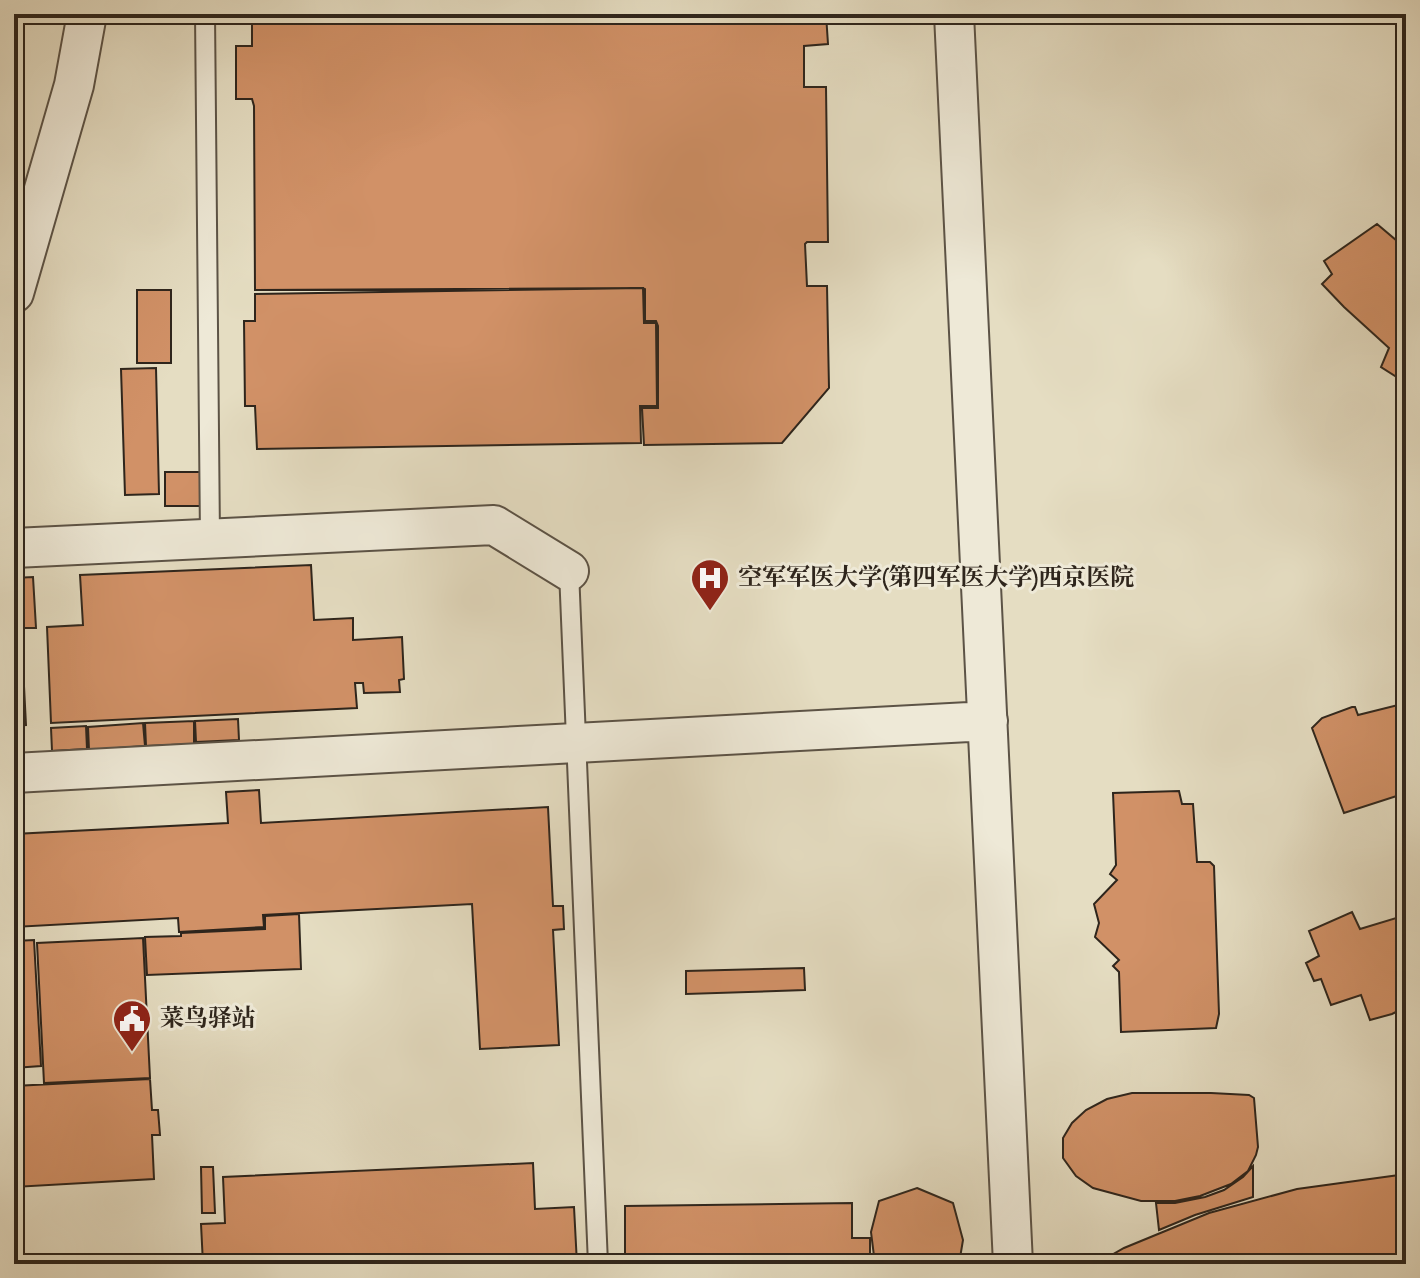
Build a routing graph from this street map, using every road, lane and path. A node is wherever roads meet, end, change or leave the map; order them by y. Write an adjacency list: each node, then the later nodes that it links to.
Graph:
1 (87, 14): 4 (street)
2 (205, 14): 5 (lane)
3 (954, 14): 8 (street)
4 (14, 293)
5 (210, 538): 6 (street); 7 (street)
6 (14, 548)
7 (569, 571): 9 (lane)
8 (988, 721): 9 (street); 12 (street)
9 (576, 744): 10 (street); 11 (lane)
10 (14, 773)
11 (598, 1264)
12 (1013, 1264)

